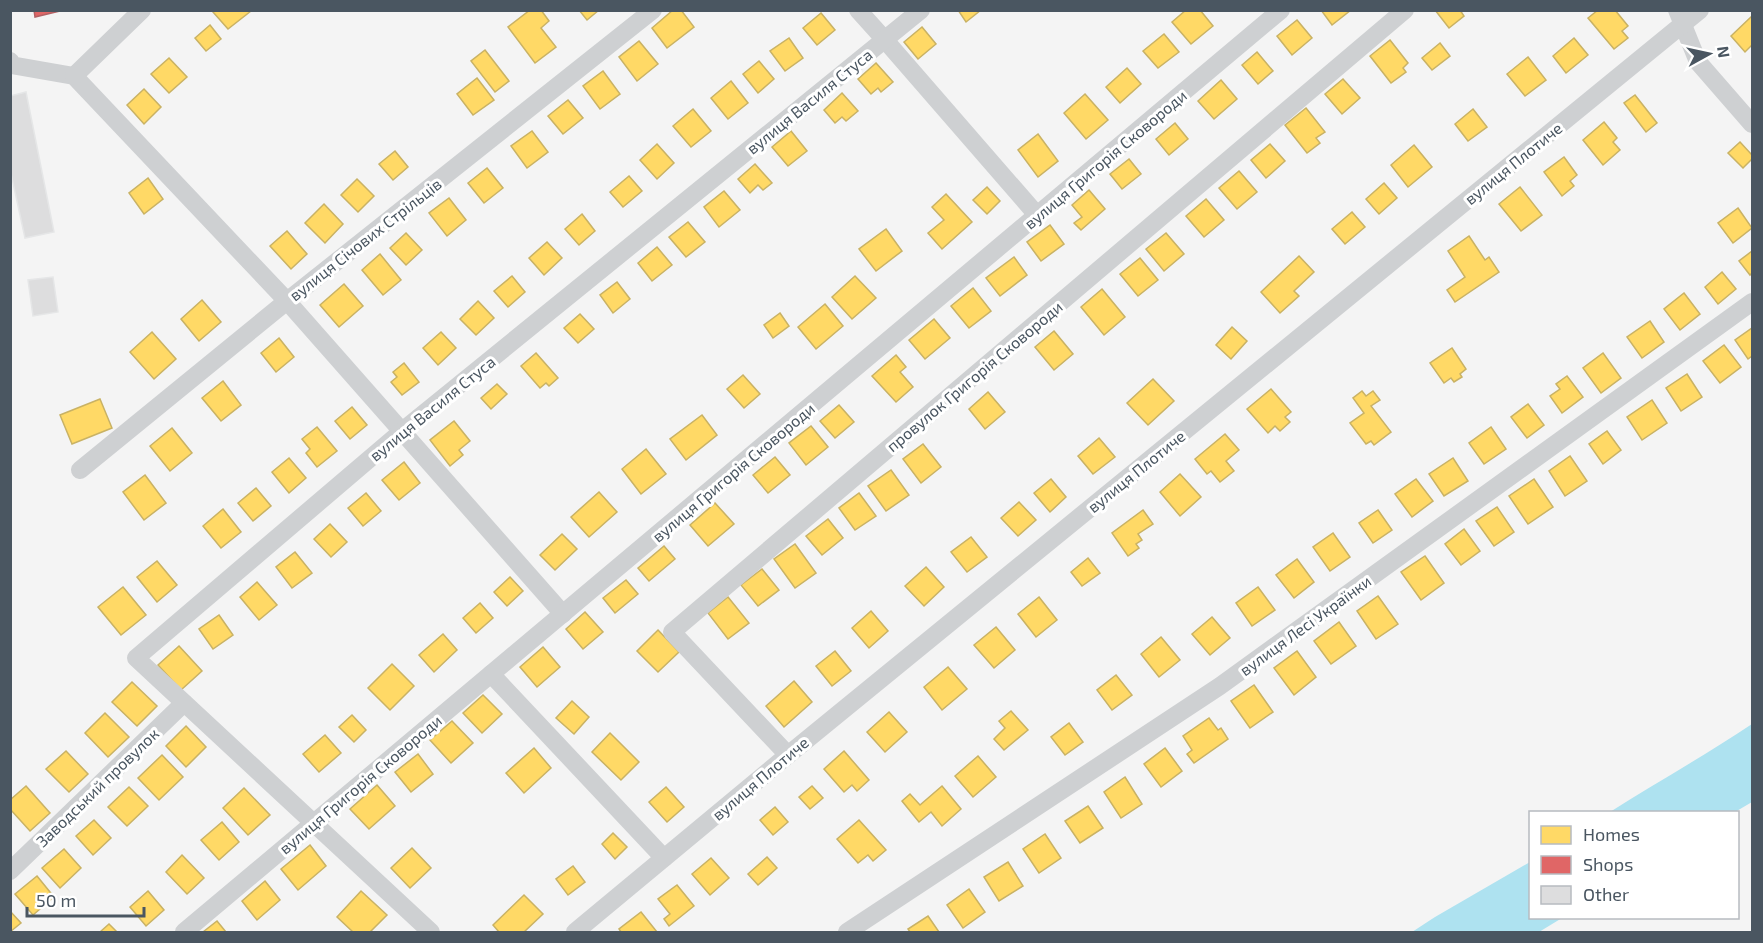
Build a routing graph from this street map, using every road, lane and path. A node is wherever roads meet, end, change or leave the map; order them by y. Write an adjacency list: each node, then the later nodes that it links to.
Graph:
1 (142, 10): 11 (street)
2 (653, 10): 14 (street, вулиця Січових Стрільців)
3 (858, 10): 9 (street)
4 (921, 10): 9 (street, вулиця Василя Стуса)
5 (1281, 10): 13 (street, вулиця Григорія Сковороди)
6 (1405, 10): 21 (street, провулок Григорія Сковороди)
7 (1700, 10): 8 (street, вулиця Плотиче)
8 (1680, 17): 12 (street); 21 (street, вулиця Плотиче)
9 (885, 40): 13 (street); 16 (street, вулиця Василя Стуса)
10 (10, 61): 11 (street)
11 (75, 76): 14 (street)
12 (1752, 124)
13 (1037, 215): 18 (street, вулиця Григорія Сковороди)
14 (287, 301): 16 (street); 17 (street, вулиця Січових Стрільців)
15 (1752, 302): 28 (street, вулиця Лесі Українки)
16 (401, 432): 18 (street); 20 (street, вулиця Василя Стуса)
17 (80, 470)
18 (563, 614): 19 (street, вулиця Григорія Сковороди)
19 (491, 674): 22 (street, вулиця Григорія Сковороди); 23 (street)
20 (184, 703): 22 (street, вулиця Василя Стуса); 24 (street, Заводський провулок)
21 (788, 755): 23 (street, вулиця Плотиче)
22 (314, 824): 26 (street, вулиця Григорія Сковороди); 27 (street, вулиця Василя Стуса)
23 (664, 858): 25 (street, вулиця Плотиче)
24 (10, 871)
25 (587, 929)
26 (184, 933)
27 (431, 933)
28 (848, 933)

